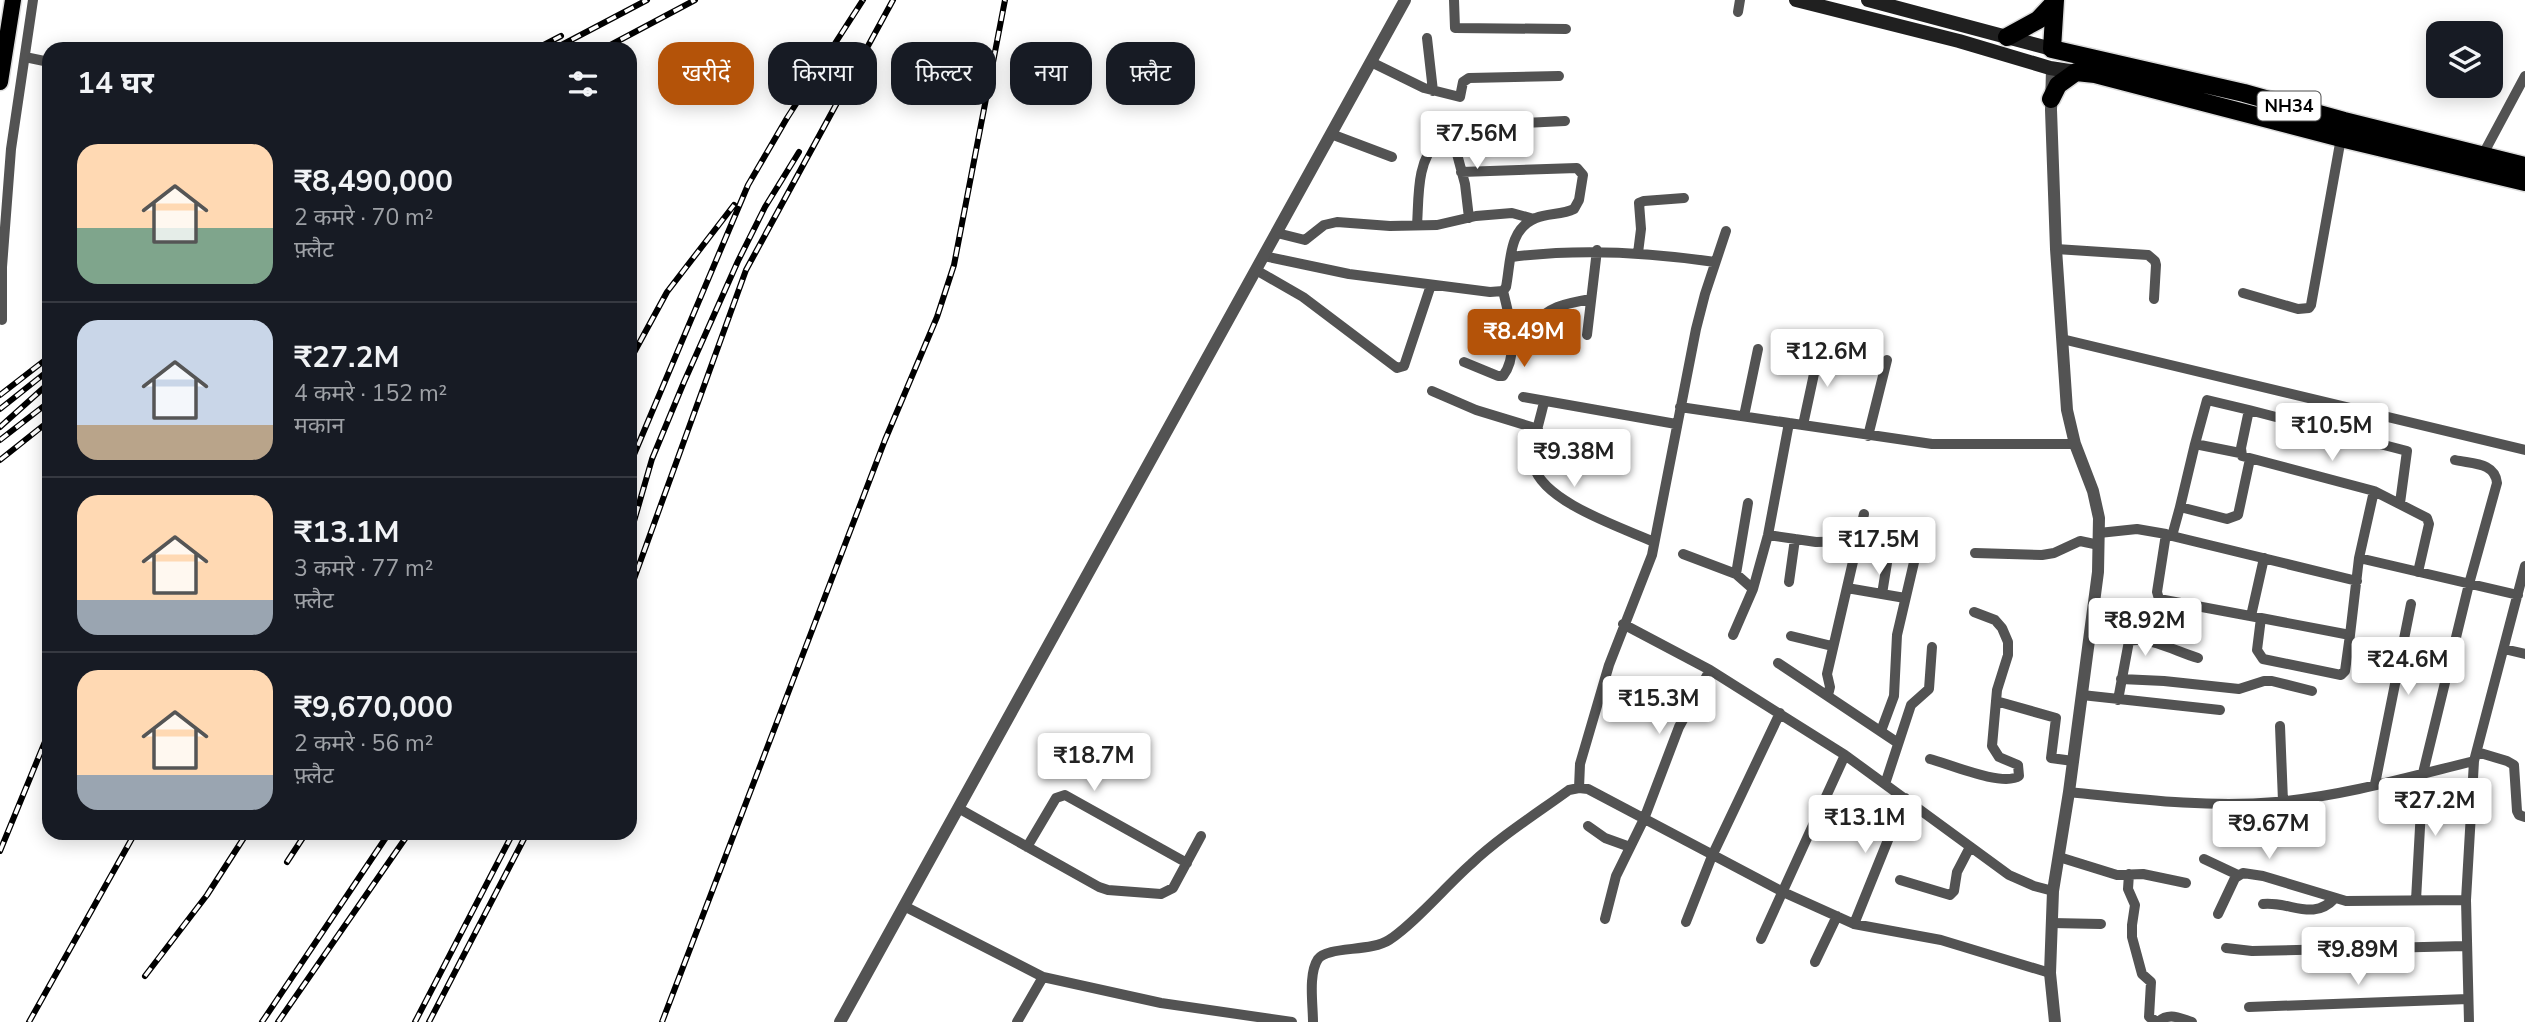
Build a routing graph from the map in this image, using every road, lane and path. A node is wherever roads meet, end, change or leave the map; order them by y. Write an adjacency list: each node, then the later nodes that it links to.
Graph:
1 (13, 0): 22 (main road)
2 (33, 0): 15 (street)
3 (1405, 0): 17 (street)
4 (1740, 0): 10 (street)
5 (1796, 0): 9 (main road)
6 (1868, 0): 12 (main road)
7 (1451, 1): 11 (street)
8 (2054, 2): 12 (highway); 14 (highway)
9 (1820, 3): 18 (main road)
10 (1738, 12)
11 (1566, 29)
12 (2007, 37): 14 (main road)
13 (1427, 38): 23 (street)
14 (2052, 49): 25 (highway, NH34)
15 (25, 57): 16 (street); 31 (street)
16 (42, 61)
17 (1371, 62): 23 (street); 28 (street)
18 (2052, 68): 19 (main road); 24 (street)
19 (2076, 72): 24 (highway); 25 (highway, NH34)
20 (1559, 76): 23 (street)
21 (2525, 76): 33 (street)
22 (0, 82)
23 (1433, 91)
24 (2051, 99): 43 (street)
25 (2284, 114): 27 (highway, NH34)
26 (1565, 121): 30 (street)
27 (2312, 121): 29 (highway, NH34); 33 (highway, NH34)
28 (1331, 134): 32 (street); 42 (street)
29 (2341, 138): 33 (highway, NH34); 52 (street)
30 (1457, 141): 35 (street); 40 (street)
31 (6, 148): 55 (street)
32 (1392, 157)
33 (2479, 163): 34 (highway, NH34); 36 (highway, NH34)
34 (2525, 166)
35 (1461, 172): 38 (street); 39 (street)
36 (2525, 182)
37 (1684, 198): 45 (street)
38 (1469, 218): 39 (street); 40 (street)
39 (1534, 219): 47 (street)
40 (1417, 225): 42 (street)
41 (1726, 231): 48 (street)
42 (1277, 233): 46 (street)
43 (2056, 249): 54 (street); 58 (street)
44 (1597, 250): 45 (street); 47 (street); 53 (street)
45 (1639, 253): 48 (street)
46 (1264, 256): 49 (street); 50 (street)
47 (1512, 257): 51 (street)
48 (1716, 262): 66 (street)
49 (1256, 270): 50 (street); 143 (street)
50 (1431, 285): 51 (street)
51 (1503, 291): 62 (street)
52 (2244, 293)
53 (1591, 299): 56 (street); 57 (street)
54 (2154, 299)
55 (2, 320)
56 (1530, 327)
57 (1587, 335)
58 (2062, 339): 74 (street); 76 (street)
59 (1820, 345): 71 (street)
60 (1758, 349): 68 (street)
61 (1887, 360): 73 (street)
62 (1464, 362)
63 (1432, 391): 72 (street)
64 (1523, 397): 65 (street)
65 (1544, 402): 70 (street); 72 (street)
66 (1680, 407): 68 (street); 70 (street)
67 (2249, 410): 75 (street); 77 (street); 81 (street)
68 (1744, 416): 69 (street)
69 (1789, 423): 71 (street); 84 (street)
70 (1676, 424): 90 (street)
71 (1803, 425): 73 (street)
72 (1538, 429): 90 (street)
73 (1868, 436): 74 (street)
74 (2075, 444): 88 (street)
75 (2195, 444): 77 (street); 82 (street)
76 (2525, 450)
77 (2245, 456): 79 (street); 82 (street)
78 (2455, 460): 101 (street)
79 (2374, 491): 81 (street); 95 (street)
80 (1748, 503): 98 (street)
81 (2400, 503): 97 (street)
82 (2180, 507): 85 (street)
83 (1864, 514): 89 (street)
84 (1769, 535): 87 (street); 103 (street)
85 (2169, 535): 88 (street); 94 (street); 109 (street)
86 (1891, 538): 104 (street)
87 (1795, 539): 89 (street); 100 (street)
88 (2099, 539): 91 (street); 124 (street)
89 (1858, 541): 102 (street)
90 (1654, 542): 110 (street)
91 (1975, 553)
92 (1682, 554): 98 (street)
93 (1915, 558): 106 (street)
94 (2264, 558): 99 (street); 109 (street)
95 (2359, 558): 97 (street); 99 (street)
96 (2525, 566): 105 (street)
97 (2418, 572): 101 (street)
98 (1736, 574): 103 (street)
99 (2357, 581): 112 (street)
100 (1789, 582)
101 (2469, 584): 105 (street); 136 (street)
102 (1847, 588): 104 (street); 114 (street)
103 (1753, 589): 111 (street)
104 (1882, 594): 106 (street)
105 (2518, 595): 116 (street)
106 (1905, 598): 130 (street)
107 (2411, 604): 138 (street)
108 (1975, 612): 126 (street)
109 (2256, 617): 112 (street); 112 (street)
110 (1623, 624): 120 (street); 139 (street)
111 (1733, 635)
112 (2350, 635)
113 (1791, 636): 114 (street)
114 (1832, 646): 123 (street)
115 (1932, 647): 131 (street)
116 (2504, 649): 117 (street); 133 (street)
117 (2525, 654)
118 (2198, 657): 121 (street)
119 (1778, 663): 123 (street)
120 (1710, 670): 128 (street); 145 (street)
121 (2121, 679): 122 (street); 125 (street)
122 (2312, 691)
123 (1828, 695): 130 (street)
124 (2082, 695): 125 (street); 135 (street)
125 (2118, 700): 127 (street)
126 (1996, 701): 134 (street); 135 (street)
127 (2220, 710)
128 (1780, 713): 132 (street); 151 (street)
129 (2280, 726): 142 (street)
130 (1881, 731): 131 (street)
131 (1898, 743): 137 (street)
132 (1845, 755): 137 (street); 160 (street)
133 (2475, 757): 136 (street); 144 (street); 163 (street)
134 (1930, 759)
135 (2073, 761): 140 (street)
136 (2423, 774): 138 (street); 162 (street)
137 (1885, 784): 141 (street)
138 (2375, 784): 142 (street)
139 (1579, 788): 145 (street); 184 (street)
140 (2069, 792): 142 (street); 152 (street)
141 (1905, 798): 150 (street); 171 (street)
142 (2283, 801)
143 (958, 808): 148 (street); 165 (street)
144 (2525, 817)
145 (1643, 819): 149 (street); 151 (street)
146 (1588, 826): 149 (street)
147 (1201, 836): 154 (street)
148 (1027, 847): 154 (street); 154 (street)
149 (1630, 847): 168 (street)
150 (1970, 847): 157 (street); 159 (street)
151 (1712, 856): 160 (street); 169 (street)
152 (2059, 857): 155 (street); 159 (street)
153 (2204, 859): 156 (street)
154 (1186, 863)
155 (2129, 874): 158 (street); 186 (street)
156 (2238, 875): 161 (street); 166 (street)
157 (1900, 880)
158 (2186, 883)
159 (2053, 891): 170 (street)
160 (1783, 892): 167 (street); 173 (street)
161 (2335, 898): 162 (street); 164 (street)
162 (2416, 900): 163 (street)
163 (2466, 900): 174 (street)
164 (2263, 904)
165 (904, 906): 178 (street); 181 (street)
166 (2218, 914)
167 (1837, 916): 171 (street); 176 (street)
168 (1605, 919)
169 (1686, 922)
170 (2052, 923): 172 (street); 177 (street)
171 (1854, 924): 177 (street)
172 (2101, 924)
173 (1761, 939)
174 (2466, 946): 175 (street); 179 (street)
175 (2226, 948)
176 (1815, 962)
177 (2050, 973): 185 (street)
178 (1043, 977): 182 (street); 183 (street)
179 (2468, 999): 180 (street); 187 (street)
180 (2249, 1007)
181 (840, 1022)
182 (1017, 1022)
183 (1292, 1022)
184 (1313, 1022)
185 (2055, 1022)
186 (2192, 1022)
187 (2469, 1022)

